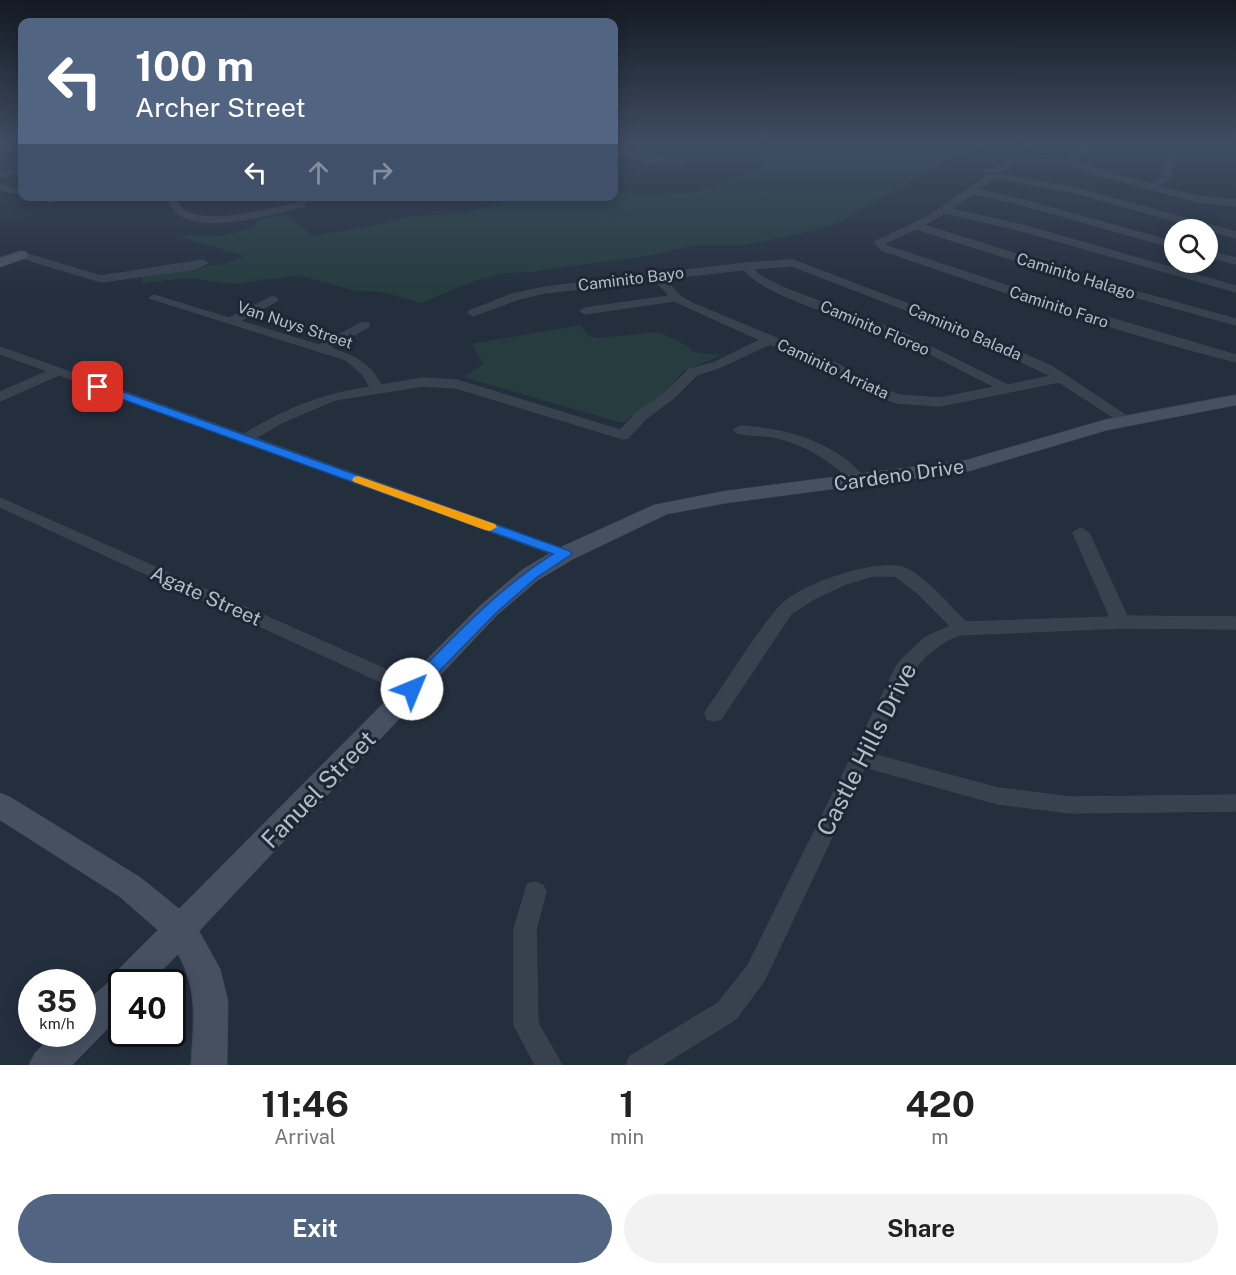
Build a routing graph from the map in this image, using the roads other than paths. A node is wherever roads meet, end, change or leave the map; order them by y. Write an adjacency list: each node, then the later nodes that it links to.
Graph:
1 (971, 192): 9 (street)
2 (975, 192): 13 (street)
3 (1073, 192): 12 (street)
4 (1169, 192): 5 (street)
5 (1198, 199): 8 (street); 10 (street)
6 (172, 201): 7 (street)
7 (303, 201)
8 (1236, 202)
9 (945, 210): 11 (street); 23 (street)
10 (1178, 212)
11 (917, 226): 30 (street, Caminito Halago); 35 (street, Caminito Faro)
12 (1236, 235)
13 (1164, 242)
14 (0, 249): 15 (street)
15 (21, 255): 18 (street); 19 (street)
16 (1218, 256): 17 (street)
17 (1236, 261)
18 (0, 263)
19 (202, 263)
20 (793, 263): 21 (street, Caminito Bayo); 37 (street, Caminito Balada)
21 (746, 266): 22 (street, Caminito Bayo); 39 (street, Caminito Floreo)
22 (658, 277): 25 (street, Caminito Arriata); 28 (street, Caminito Bayo)
23 (1236, 290)
24 (154, 298): 29 (street, Van Nuys Street)
25 (676, 298): 27 (street); 32 (street, Caminito Arriata)
26 (273, 299): 29 (street)
27 (585, 310)
28 (473, 313)
29 (231, 321): 33 (street, Van Nuys Street)
30 (1236, 322)
31 (365, 325): 33 (street)
32 (769, 340): 38 (street); 39 (street, Caminito Arriata)
33 (322, 348): 38 (street, Van Nuys Street)
34 (0, 350): 36 (street)
35 (1236, 358)
36 (56, 372): 40 (street); 44 (street)
37 (1061, 378): 39 (street, Caminito Arriata); 42 (street, Caminito Balada)
38 (377, 389): 44 (street)
39 (1007, 389)
40 (0, 397)
41 (1236, 400): 42 (street, Cardeno Drive)
42 (1127, 420): 45 (street, Cardeno Drive)
43 (741, 430): 45 (street)
44 (245, 439): 48 (street)
45 (860, 481): 48 (street, Cardeno Drive)
46 (0, 502): 52 (street, Agate Street)
47 (1081, 534): 49 (street)
48 (565, 554): 52 (street, Fanuel Street)
49 (1120, 622): 50 (street, Castle Hills Drive); 51 (street, Castle Hills Drive)
50 (1236, 624)
51 (962, 628): 53 (street); 54 (street, Castle Hills Drive)
52 (412, 689): 58 (street, Fanuel Street)
53 (714, 714)
54 (860, 758): 55 (street); 66 (street, Castle Hills Drive)
55 (1236, 803)
56 (0, 805): 58 (street)
57 (535, 891): 65 (street)
58 (181, 930): 59 (street, Fanuel Street); 64 (street)
59 (142, 969)
60 (108, 1004): 61 (street)
61 (96, 1015)
62 (65, 1047): 63 (street)
63 (47, 1065)
64 (209, 1065)
65 (549, 1065)
66 (639, 1065)

